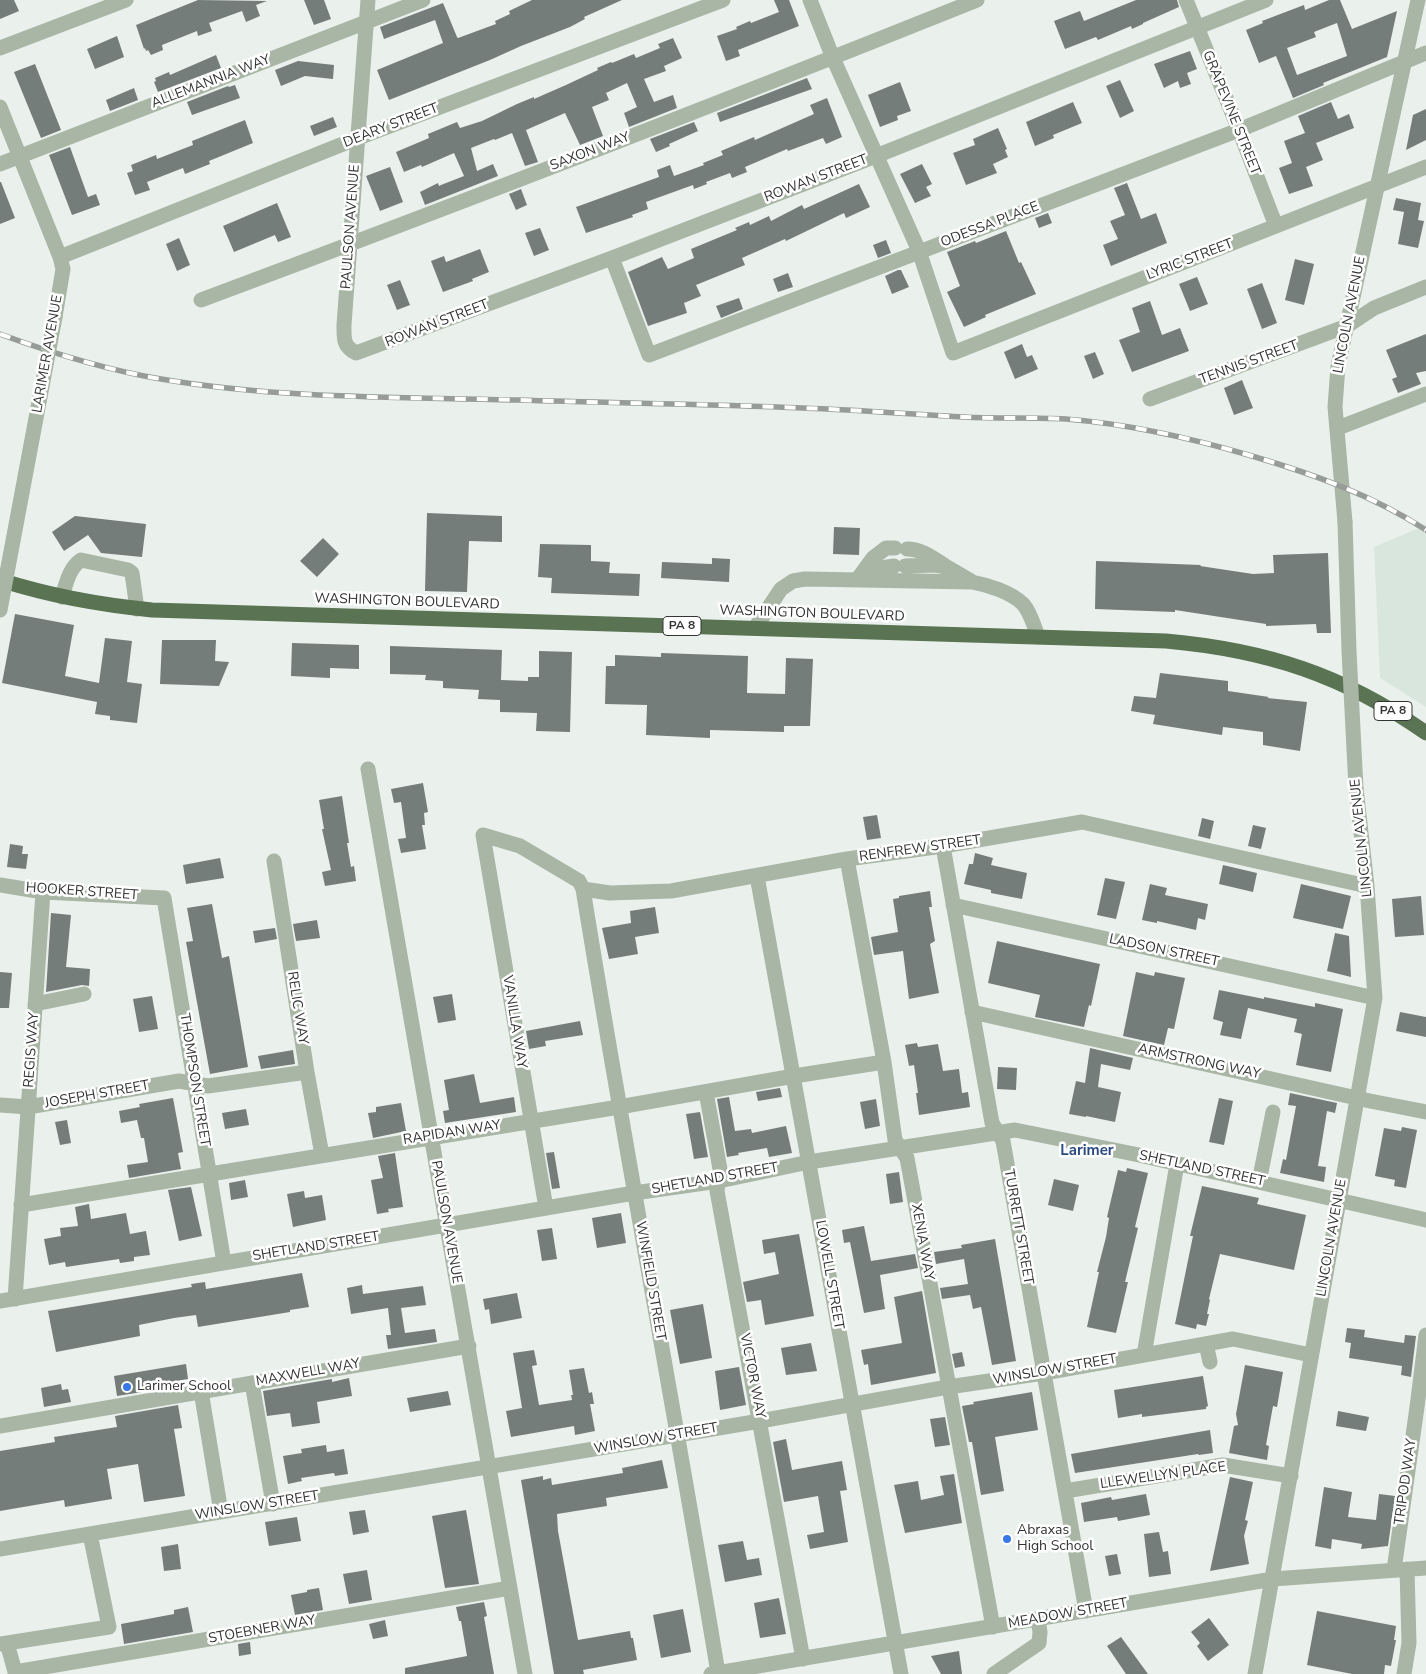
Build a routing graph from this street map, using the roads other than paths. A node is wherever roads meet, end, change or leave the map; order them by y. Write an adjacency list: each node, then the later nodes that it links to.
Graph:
1 (126, 0): 12 (street)
2 (368, 0): 10 (street, PAULSON AVENUE)
3 (423, 0): 10 (street, ALLEMANNIA WAY)
4 (723, 0): 18 (street, DEARY STREET)
5 (810, 0): 14 (street)
6 (977, 0): 14 (street, SAXON WAY)
7 (1186, 0): 11 (street, GRAPEVINE STREET)
8 (1266, 0): 11 (street, ROWAN STREET)
9 (1418, 0): 15 (street, LINCOLN AVENUE)
10 (366, 23): 18 (street, PAULSON AVENUE); 19 (street, ALLEMANNIA WAY)
11 (1197, 28): 17 (street, GRAPEVINE STREET); 20 (street, ROWAN STREET)
12 (0, 48)
13 (1426, 53): 15 (street, ODESSA PLACE)
14 (833, 58): 20 (street); 25 (street, SAXON WAY)
15 (1403, 62): 17 (street, ODESSA PLACE); 23 (street, LINCOLN AVENUE)
16 (0, 107): 19 (street, LARIMER AVENUE)
17 (1240, 130): 24 (street, GRAPEVINE STREET); 26 (street, ODESSA PLACE)
18 (358, 138): 25 (street, PAULSON AVENUE); 27 (street, DEARY STREET)
19 (19, 155): 21 (street, ALLEMANNIA WAY); 27 (street, LARIMER AVENUE)
20 (876, 156): 26 (street); 28 (street, ROWAN STREET)
21 (0, 164)
22 (1426, 167): 23 (street, LYRIC STREET)
23 (1377, 186): 24 (street, LYRIC STREET); 31 (street, LINCOLN AVENUE)
24 (1276, 226): 26 (street, LYRIC STREET)
25 (350, 244): 30 (street, SAXON WAY); 32 (street, PAULSON AVENUE)
26 (919, 251): 28 (street, ODESSA PLACE)
27 (60, 257): 42 (street, LARIMER AVENUE, bridge)
28 (612, 258): 32 (street, ROWAN STREET)
29 (1426, 287): 31 (street, TENNIS STREET)
30 (201, 300)
31 (1347, 326): 34 (street, TENNIS STREET); 35 (street, LINCOLN AVENUE)
32 (362, 352)
33 (1426, 394): 35 (street)
34 (1150, 400)
35 (1338, 428): 52 (street, LINCOLN AVENUE, bridge)
36 (947, 567): 38 (street); 38 (street); 39 (street)
37 (0, 580): 40 (highway, WASHINGTON BOULEVARD / PA 8)
38 (857, 580): 39 (street); 43 (street)
39 (972, 582): 44 (street)
40 (62, 597): 41 (highway, WASHINGTON BOULEVARD / PA 8); 41 (street)
41 (137, 609): 43 (highway, WASHINGTON BOULEVARD / PA 8)
42 (0, 610)
43 (755, 628): 44 (highway, WASHINGTON BOULEVARD / PA 8)
44 (1038, 637): 45 (highway, WASHINGTON BOULEVARD / PA 8)
45 (1426, 733)
46 (368, 769): 74 (street, PAULSON AVENUE)
47 (943, 846): 48 (street, RENFREW STREET); 52 (street, RENFREW STREET); 56 (street, TURRETT STREET)
48 (847, 859): 50 (street, RENFREW STREET); 61 (street, XENIA WAY)
49 (274, 861): 62 (street, RELIC WAY)
50 (757, 876): 53 (street, RENFREW STREET); 63 (street, LOWELL STREET)
51 (0, 885): 54 (street, HOOKER STREET)
52 (1367, 886): 58 (street, LINCOLN AVENUE)
53 (582, 889): 69 (street, WINFIELD STREET); 72 (street, VANILLA WAY)
54 (43, 892): 55 (street, HOOKER STREET); 59 (street, REGIS WAY)
55 (164, 898): 64 (street, THOMPSON STREET)
56 (953, 905): 58 (street, LADSON STREET); 60 (street, TURRETT STREET)
57 (84, 994): 59 (street)
58 (1375, 998): 66 (street, LINCOLN AVENUE)
59 (35, 1004): 68 (street, REGIS WAY)
60 (972, 1012): 66 (street, ARMSTRONG WAY); 73 (street, TURRETT STREET)
61 (884, 1062): 63 (street, RAPIDAN WAY); 75 (street, XENIA WAY)
62 (307, 1072): 64 (street, JOSEPH STREET); 76 (street, RELIC WAY)
63 (794, 1076): 65 (street, RAPIDAN WAY); 77 (street, LOWELL STREET)
64 (194, 1083): 68 (street, JOSEPH STREET); 79 (street, THOMPSON STREET)
65 (706, 1092): 69 (street, RAPIDAN WAY); 80 (street, VICTOR WAY)
66 (1357, 1098): 71 (street, ARMSTRONG WAY); 83 (street, LINCOLN AVENUE)
67 (0, 1105): 68 (street, JOSEPH STREET)
68 (28, 1107): 84 (street, REGIS WAY)
69 (619, 1107): 72 (street, RAPIDAN WAY); 82 (street, WINFIELD STREET)
70 (1273, 1112): 81 (street)
71 (1426, 1112)
72 (531, 1121): 74 (street, RAPIDAN WAY); 85 (street, VANILLA WAY)
73 (997, 1132): 75 (street, SHETLAND STREET); 78 (street, SHETLAND STREET); 96 (street, TURRETT STREET)
74 (430, 1137): 76 (street, RAPIDAN WAY); 87 (street, PAULSON AVENUE)
75 (900, 1148): 77 (street, SHETLAND STREET); 98 (street, XENIA WAY)
76 (322, 1156): 79 (street, RAPIDAN WAY)
77 (809, 1162): 80 (street, SHETLAND STREET); 100 (street, LOWELL STREET)
78 (1177, 1164): 81 (street, SHETLAND STREET); 93 (street)
79 (209, 1173): 84 (street, RAPIDAN WAY); 88 (street, THOMPSON STREET)
80 (719, 1181): 82 (street, SHETLAND STREET); 101 (street, VICTOR WAY)
81 (1259, 1182): 83 (street, SHETLAND STREET)
82 (634, 1193): 85 (street, SHETLAND STREET); 103 (street, WINFIELD STREET)
83 (1339, 1199): 86 (street, SHETLAND STREET); 94 (street, LINCOLN AVENUE)
84 (21, 1205): 89 (street, REGIS WAY)
85 (546, 1208): 87 (street, SHETLAND STREET)
86 (1426, 1220)
87 (446, 1226): 88 (street, SHETLAND STREET); 92 (street, PAULSON AVENUE)
88 (224, 1263): 89 (street, SHETLAND STREET)
89 (7, 1300)
90 (1426, 1335): 112 (street, TRIPOD WAY)
91 (1206, 1344): 93 (street, WINSLOW STREET); 94 (street, WINSLOW STREET); 95 (street)
92 (469, 1346): 97 (street, MAXWELL WAY); 104 (street, PAULSON AVENUE)
93 (1144, 1355): 96 (street, WINSLOW STREET)
94 (1312, 1355): 105 (street, LINCOLN AVENUE)
95 (1210, 1362)
96 (1044, 1373): 98 (street, WINSLOW STREET); 106 (street, TURRETT STREET)
97 (252, 1383): 99 (street, MAXWELL WAY); 107 (street)
98 (948, 1387): 100 (street, WINSLOW STREET); 117 (street, XENIA WAY)
99 (200, 1392): 102 (street, MAXWELL WAY); 108 (street)
100 (853, 1404): 101 (street, WINSLOW STREET); 118 (street, LOWELL STREET)
101 (760, 1421): 103 (street, WINSLOW STREET); 120 (street, VICTOR WAY)
102 (0, 1426)
103 (678, 1435): 104 (street, WINSLOW STREET); 122 (street, WINFIELD STREET)
104 (490, 1467): 107 (street, WINSLOW STREET); 114 (street, PAULSON AVENUE)
105 (1291, 1476): 106 (street, LLEWELLYN PLACE); 113 (street, LINCOLN AVENUE)
106 (1065, 1491): 115 (street, TURRETT STREET)
107 (273, 1504): 108 (street, WINSLOW STREET)
108 (221, 1512): 109 (street, WINSLOW STREET)
109 (90, 1534): 110 (street, WINSLOW STREET); 119 (street)
110 (0, 1550)
111 (1426, 1568): 112 (street, MEADOW STREET)
112 (1400, 1570): 113 (street, MEADOW STREET); 127 (street, TRIPOD WAY)
113 (1273, 1579): 115 (street, MEADOW STREET); 126 (street, LINCOLN AVENUE)
114 (510, 1588): 121 (street, STOEBNER WAY); 123 (street, PAULSON AVENUE)
115 (1086, 1611): 116 (street, MEADOW STREET)
116 (1038, 1619): 117 (street, MEADOW STREET); 125 (street)
117 (993, 1627): 118 (street, MEADOW STREET)
118 (895, 1642): 120 (street, MEADOW STREET); 124 (street, LOWELL STREET)
119 (4, 1643): 121 (street)
120 (803, 1659): 122 (street, MEADOW STREET)
121 (15, 1673)
122 (714, 1673)
123 (525, 1674)
124 (901, 1674)
125 (994, 1674)
126 (1256, 1674)
127 (1404, 1674)

